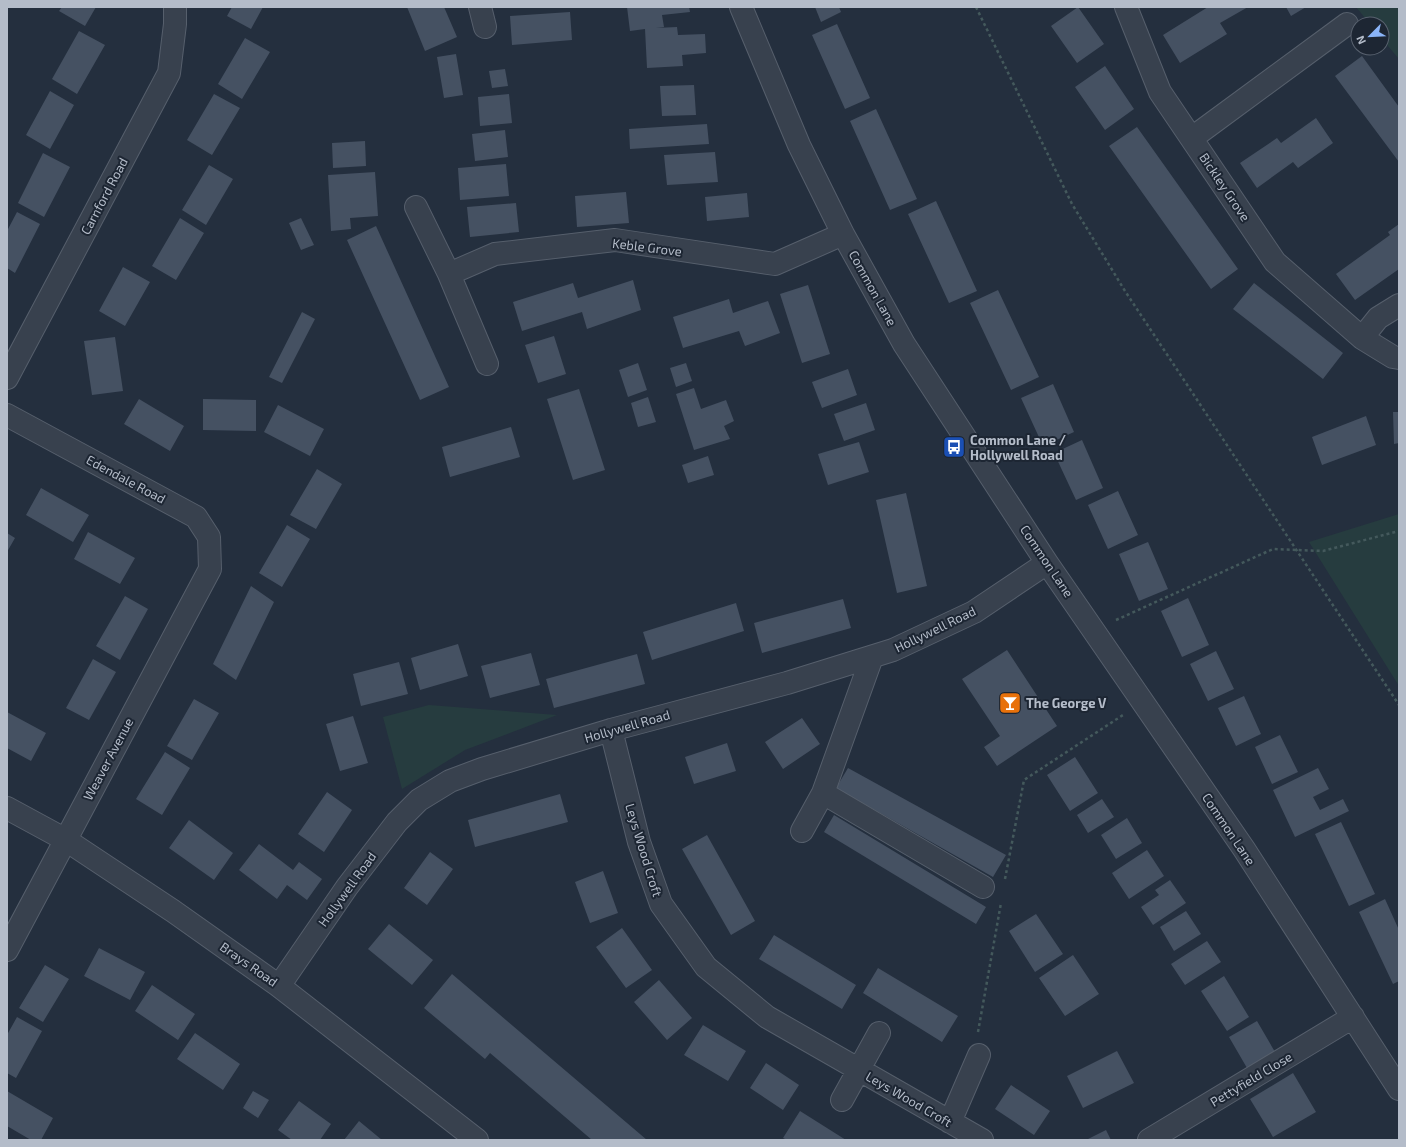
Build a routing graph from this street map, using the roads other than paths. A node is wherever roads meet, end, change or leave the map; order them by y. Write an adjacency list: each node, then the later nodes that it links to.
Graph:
1 (175, 7): 13 (street, Carnford Road)
2 (741, 7): 7 (street, Common Lane)
3 (1126, 7): 5 (street, Bickley Grove)
4 (1346, 24): 5 (street)
5 (1192, 138): 10 (street, Bickley Grove)
6 (416, 207): 8 (street)
7 (843, 234): 8 (street, Keble Grove); 15 (street, Common Lane)
8 (449, 274): 12 (street)
9 (1399, 305): 10 (street)
10 (1362, 338): 11 (street, Bickley Grove)
11 (1399, 358)
12 (487, 364)
13 (7, 378)
14 (7, 415): 16 (street, Edendale Road)
15 (1047, 563): 17 (street, Hollywell Road); 26 (street, Common Lane)
16 (210, 568): 22 (street, Weaver Avenue)
17 (872, 657): 18 (street, Hollywell Road); 19 (street)
18 (611, 730): 25 (street, Hollywell Road); 29 (street, Leys Wood Croft)
19 (823, 793): 21 (street); 23 (street)
20 (7, 808): 22 (street, Brays Road)
21 (802, 831)
22 (66, 840): 24 (street, Weaver Avenue); 25 (street, Brays Road)
23 (993, 891)
24 (7, 950)
25 (280, 986): 33 (street, Brays Road)
26 (1354, 1017): 30 (street, Common Lane); 35 (street, Pettyfield Close)
27 (879, 1033): 29 (street, Leys Wood Croft)
28 (979, 1055): 32 (street)
29 (858, 1069): 31 (street, Leys Wood Croft); 32 (street, Leys Wood Croft)
30 (1399, 1089)
31 (842, 1100)
32 (950, 1122): 34 (street, Leys Wood Croft)
33 (477, 1140)
34 (982, 1140)
35 (1149, 1140)

